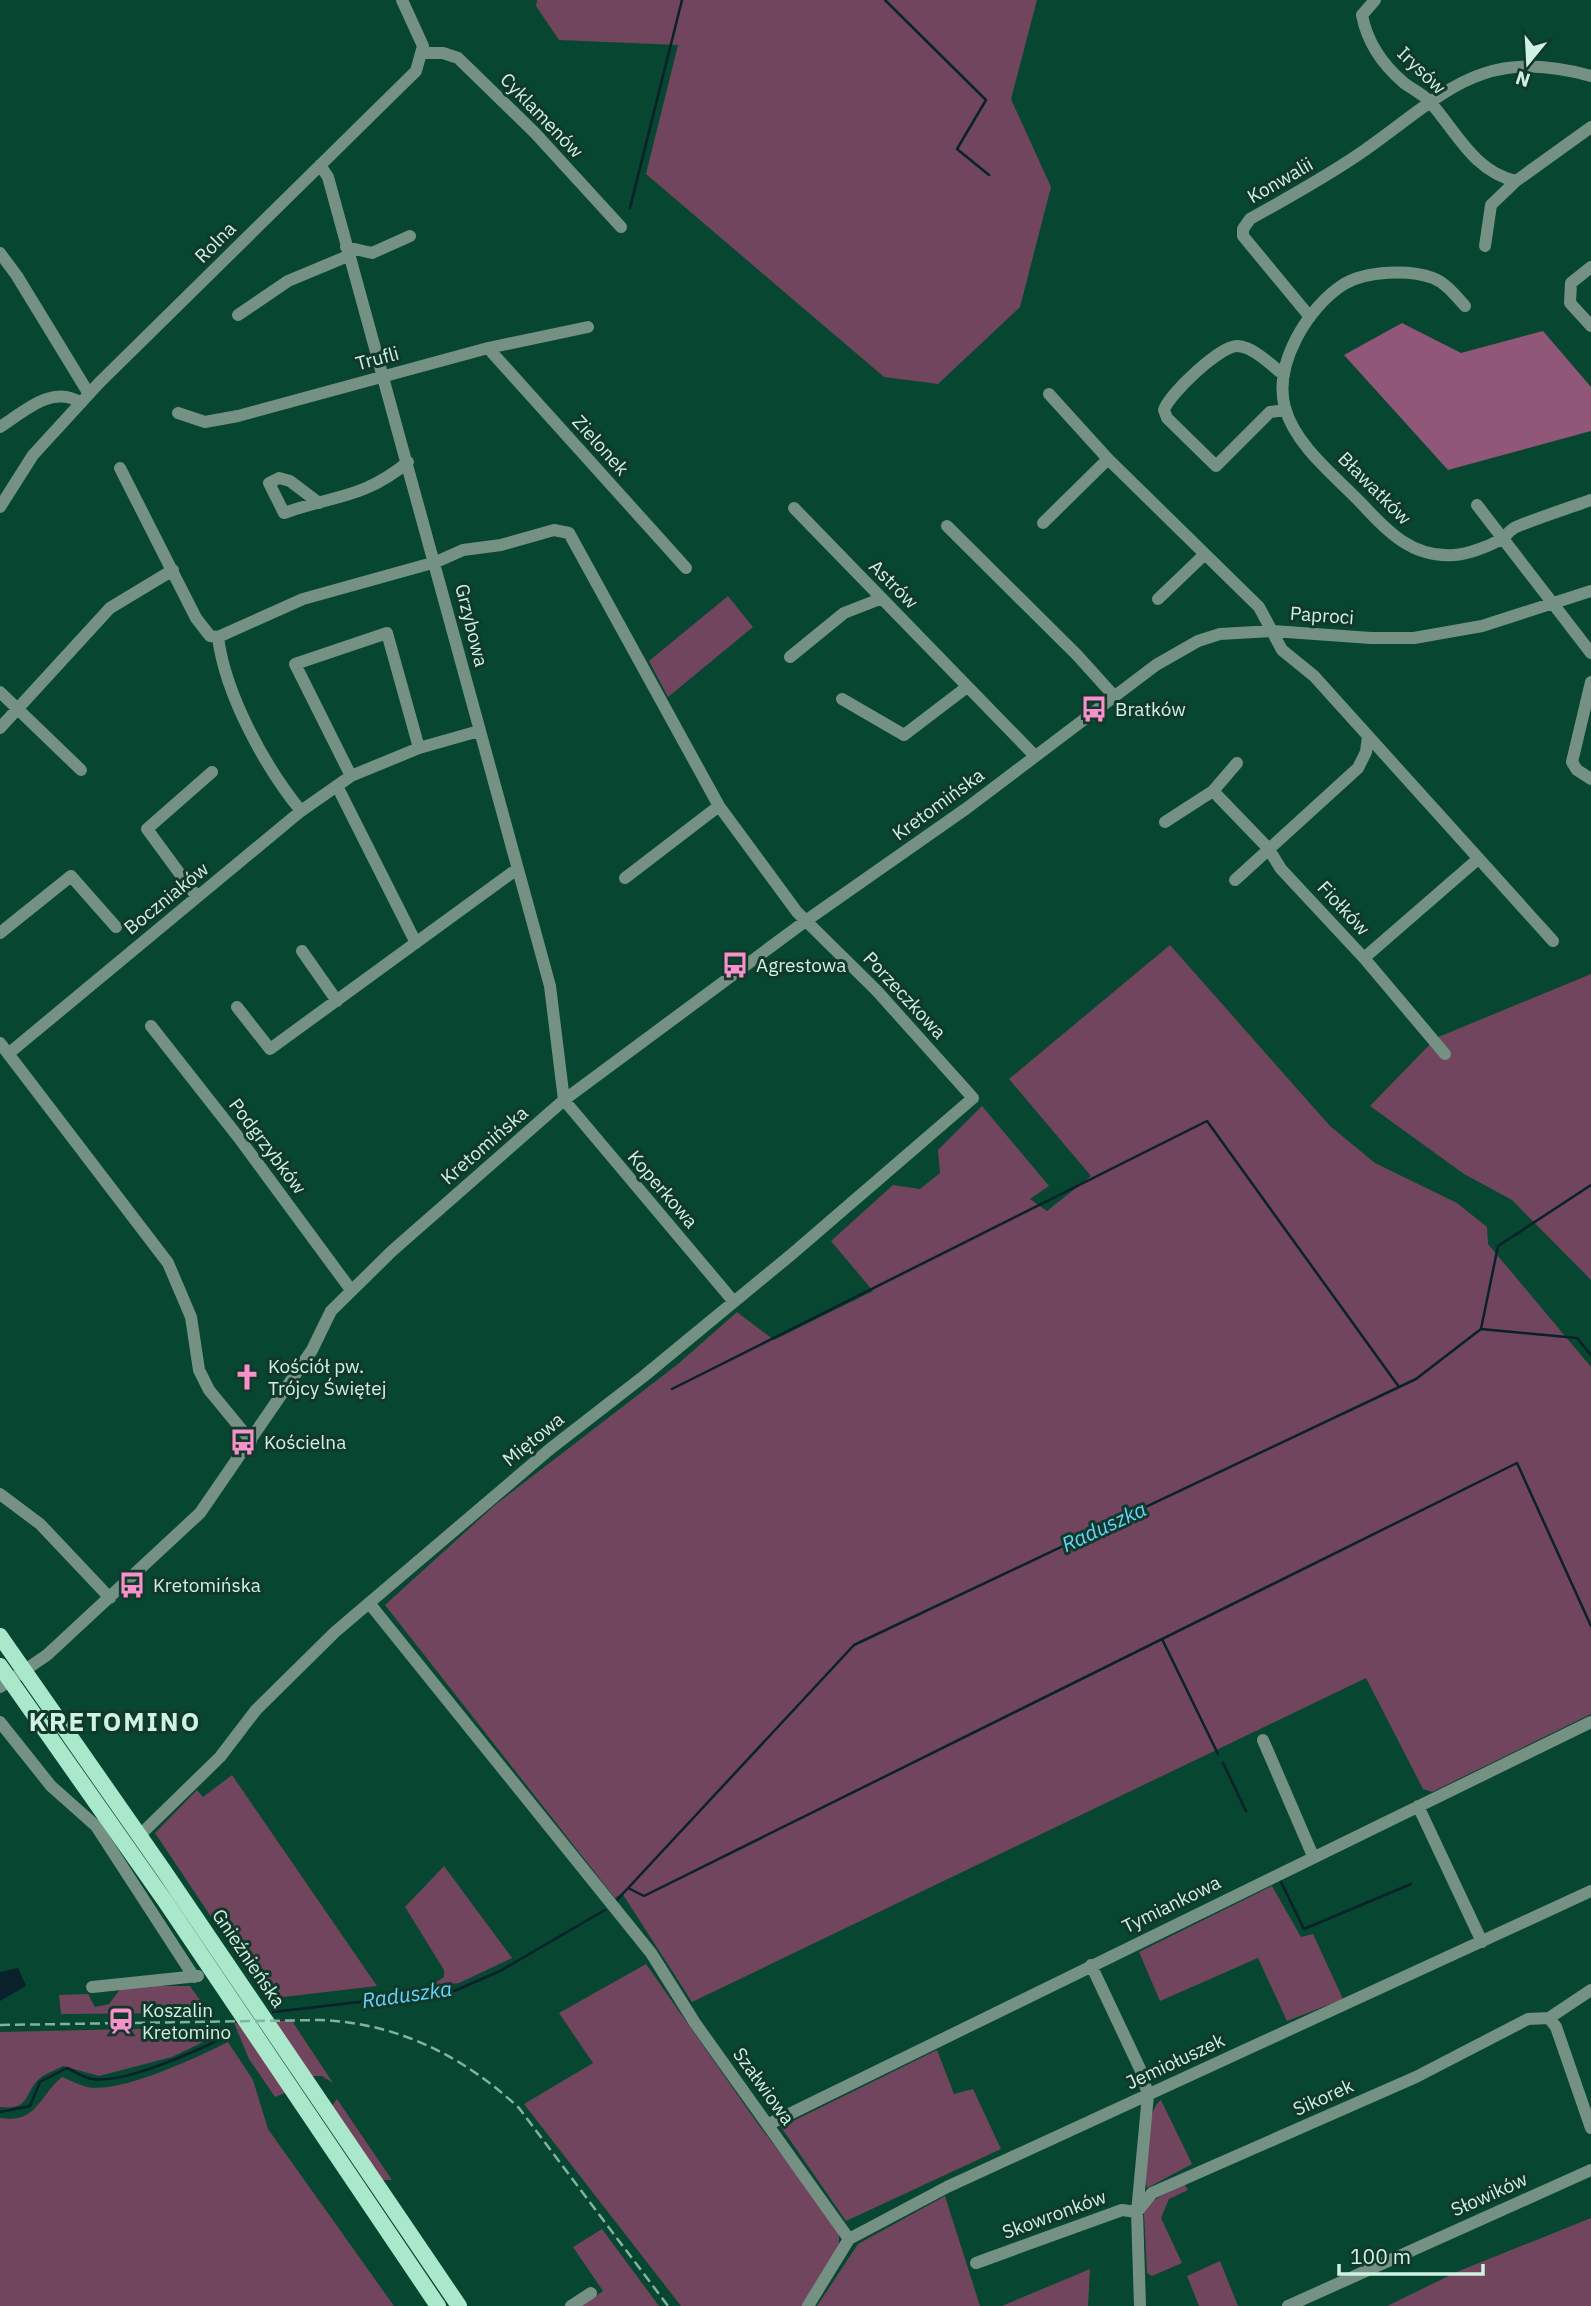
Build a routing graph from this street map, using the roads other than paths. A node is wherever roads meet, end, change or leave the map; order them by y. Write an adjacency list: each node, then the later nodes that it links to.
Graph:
1 (402, 0): 3 (street)
2 (1375, 0): 5 (street, Irysów)
3 (423, 53): 7 (street, Rolna); 9 (street, Cyklamenów)
4 (1591, 76): 5 (street)
5 (1429, 100): 8 (street, Irysów); 19 (street, Konwalii)
6 (1591, 127): 8 (street)
7 (320, 165): 12 (street, Grzybowa); 26 (street, Rolna)
8 (1516, 181): 11 (street)
9 (621, 227)
10 (410, 236): 14 (street)
11 (1485, 246)
12 (347, 251): 14 (street); 16 (street, Grzybowa); 18 (street)
13 (0, 253): 26 (street)
14 (372, 253): 16 (street)
15 (1591, 267): 21 (street)
16 (354, 274): 24 (street, Grzybowa)
17 (1465, 306): 19 (street, Bławatków)
18 (238, 315)
19 (1310, 317): 23 (street, Bławatków)
20 (588, 327): 22 (street, Trufli)
21 (1591, 327)
22 (488, 348): 24 (street, Trufli); 43 (street, Zielonek)
23 (1284, 375): 27 (street, Bławatków); 27 (street)
24 (384, 376): 28 (street, Trufli); 31 (street, Grzybowa)
25 (1049, 394): 30 (street)
26 (85, 398): 29 (street); 36 (street, Rolna)
27 (1286, 410): 40 (street, Bławatków)
28 (178, 413)
29 (0, 426)
30 (1108, 459): 38 (street); 41 (street)
31 (408, 462): 34 (street); 42 (street, Grzybowa)
32 (120, 468): 44 (street)
33 (1591, 500): 40 (street, Bławatków)
34 (319, 503)
35 (1477, 505): 40 (street)
36 (0, 507)
37 (794, 508): 46 (street, Astrów)
38 (1043, 523)
39 (947, 526): 56 (street)
40 (1502, 540): 48 (street)
41 (1205, 554): 47 (street); 49 (street)
42 (436, 562): 50 (street); 61 (street, Grzybowa); 72 (street)
43 (686, 568)
44 (173, 570): 50 (street); 58 (street)
45 (1591, 592): 48 (street, Paproci)
46 (880, 599): 52 (street); 54 (street, Astrów)
47 (1158, 599)
48 (1552, 603): 49 (street, Paproci); 51 (street)
49 (1273, 631): 56 (street, Paproci); 62 (street)
50 (214, 636): 73 (street)
51 (1591, 653)
52 (790, 657)
53 (1591, 682): 69 (street)
54 (967, 687): 57 (street); 64 (street, Astrów)
55 (0, 692): 58 (street)
56 (1114, 696): 60 (street, Paproci)
57 (842, 699)
58 (19, 709): 59 (street); 66 (street)
59 (0, 728)
60 (1071, 728): 64 (street, Kretomińska)
61 (479, 731): 63 (street, Boczniaków); 77 (street, Grzybowa)
62 (1368, 736): 75 (street); 76 (street)
63 (419, 748): 68 (street, Boczniaków); 68 (street)
64 (1035, 756): 81 (street, Kretomińska)
65 (1237, 763): 71 (street)
66 (81, 770)
67 (212, 772): 80 (street)
68 (351, 776): 70 (street, Boczniaków)
69 (1591, 779)
70 (338, 788): 73 (street, Boczniaków); 85 (street)
71 (1213, 791): 74 (street); 75 (street, Fiołków)
72 (719, 806): 78 (street); 81 (street)
73 (301, 811): 80 (street, Boczniaków)
74 (1165, 822)
75 (1268, 848): 79 (street); 87 (street, Fiołków)
76 (1478, 859): 84 (street); 87 (street)
77 (517, 869): 85 (street); 95 (street, Grzybowa)
78 (625, 878)
79 (1235, 880)
80 (197, 897): 92 (street, Boczniaków)
81 (807, 920): 94 (street, Porzeczkowa); 95 (street, Kretomińska)
82 (116, 927): 83 (street)
83 (0, 933)
84 (1553, 941)
85 (416, 943): 88 (street)
86 (302, 950): 88 (street)
87 (1364, 958): 93 (street, Fiołków)
88 (337, 1001): 89 (street)
89 (237, 1007)
90 (151, 1026): 96 (street, Podgrzybków)
91 (0, 1043): 92 (street)
92 (8, 1054): 98 (street)
93 (1445, 1054)
94 (973, 1098): 97 (street, Miętowa)
95 (564, 1100): 96 (street, Kretomińska); 97 (street, Koperkowa)
96 (351, 1290): 98 (street, Kretomińska)
97 (734, 1301): 101 (street, Miętowa)
98 (251, 1441): 100 (street, Kretomińska)
99 (0, 1494): 100 (street)
100 (110, 1598): 104 (street, Kretomińska)
101 (369, 1603): 110 (street, Miętowa); 121 (street, Szałwiowa)
102 (0, 1636): 104 (main road, Gnieźnieńska)
103 (0, 1666): 105 (main road, Gnieźnieńska)
104 (26, 1672): 105 (street, Kretomińska); 110 (main road, Gnieźnieńska)
105 (5, 1683): 115 (main road, Gnieźnieńska)
106 (0, 1722): 116 (street)
107 (1591, 1722): 109 (street, Tymiankowa)
108 (1263, 1740): 111 (street)
109 (1418, 1806): 111 (street, Tymiankowa); 113 (street)
110 (140, 1835): 129 (main road, Gnieźnieńska)
111 (1313, 1856): 114 (street, Tymiankowa)
112 (1591, 1891): 113 (street, Jemiołuszek)
113 (1482, 1941): 120 (street, Jemiołuszek)
114 (1091, 1965): 120 (street); 121 (street, Tymiankowa)
115 (212, 1970): 116 (street); 128 (main road, Gnieźnieńska)
116 (194, 1978): 117 (street)
117 (92, 1987)
118 (1591, 1990): 119 (street)
119 (1549, 2018): 122 (street); 124 (street, Sikorek)
120 (1148, 2095): 124 (street); 125 (street, Jemiołuszek)
121 (769, 2124): 125 (street, Szałwiowa)
122 (1591, 2128)
123 (1591, 2170): 133 (street, Słowików)
124 (1137, 2212): 126 (street, Skowronków); 132 (street, Skowronków)
125 (849, 2239): 131 (street)
126 (976, 2263)
127 (591, 2293): 130 (street)
128 (438, 2306)
129 (459, 2306)
130 (572, 2306)
131 (808, 2306)
132 (1140, 2306)
133 (1288, 2306)

